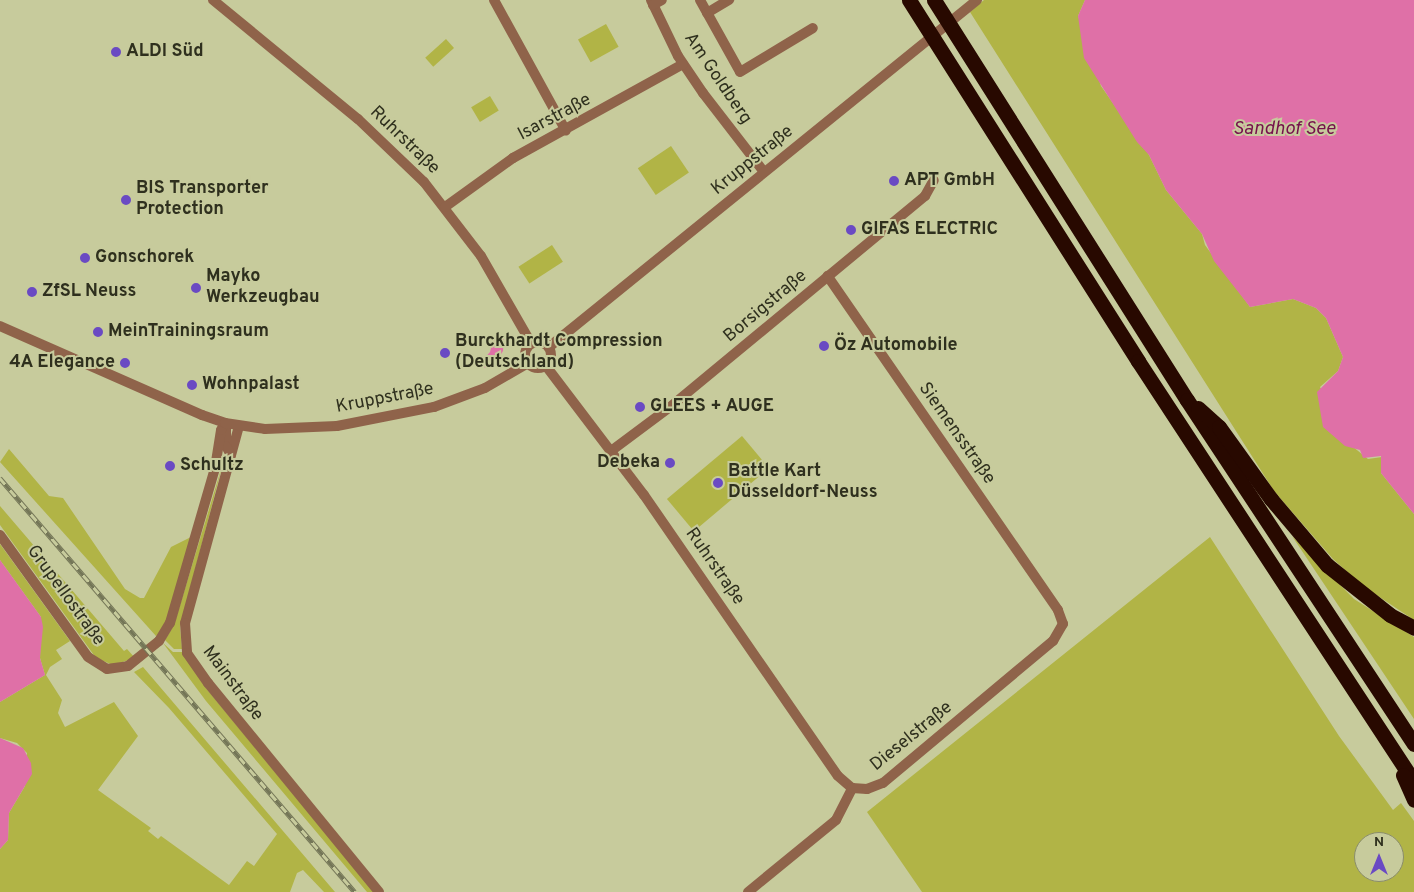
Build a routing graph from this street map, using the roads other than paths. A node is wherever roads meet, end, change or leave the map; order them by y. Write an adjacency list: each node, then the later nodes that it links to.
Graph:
1 (213, 0): 15 (street, Ruhrstraße)
2 (494, 0): 12 (street)
3 (700, 0): 9 (street)
4 (729, 0): 9 (street)
5 (909, 0): 32 (highway)
6 (934, 0): 22 (highway)
7 (977, 0): 13 (street, Kruppstraße)
8 (655, 2): 11 (street, Am Goldberg)
9 (707, 13): 10 (street)
10 (813, 28)
11 (684, 64): 12 (street, Isarstraße); 13 (street, Am Goldberg)
12 (566, 131): 15 (street, Isarstraße)
13 (764, 172): 19 (street, Kruppstraße)
14 (934, 180): 16 (street, Borsigstraße)
15 (445, 207): 18 (street, Ruhrstraße)
16 (828, 276): 25 (street, Borsigstraße); 29 (street, Siemensstraße)
17 (0, 326): 23 (street)
18 (532, 343): 19 (street); 20 (street)
19 (549, 347): 21 (street)
20 (528, 363): 21 (street); 24 (street, Kruppstraße)
21 (546, 366): 25 (street, Ruhrstraße)
22 (1187, 400): 30 (highway); 31 (highway)
23 (225, 423): 24 (street); 26 (street, Mainstraße); 27 (street)
24 (239, 426): 26 (street, Mainstraße)
25 (611, 451): 34 (street, Ruhrstraße)
26 (231, 455): 27 (street); 36 (street, Mainstraße)
27 (214, 468): 28 (street, Grupellostraße)
28 (0, 535)
29 (1058, 610): 34 (street, Dieselstraße)
30 (1414, 628)
31 (1414, 744)
32 (1395, 755): 33 (highway); 35 (highway)
33 (1414, 782)
34 (852, 788): 37 (street)
35 (1414, 800)
36 (379, 892)
37 (748, 892)

